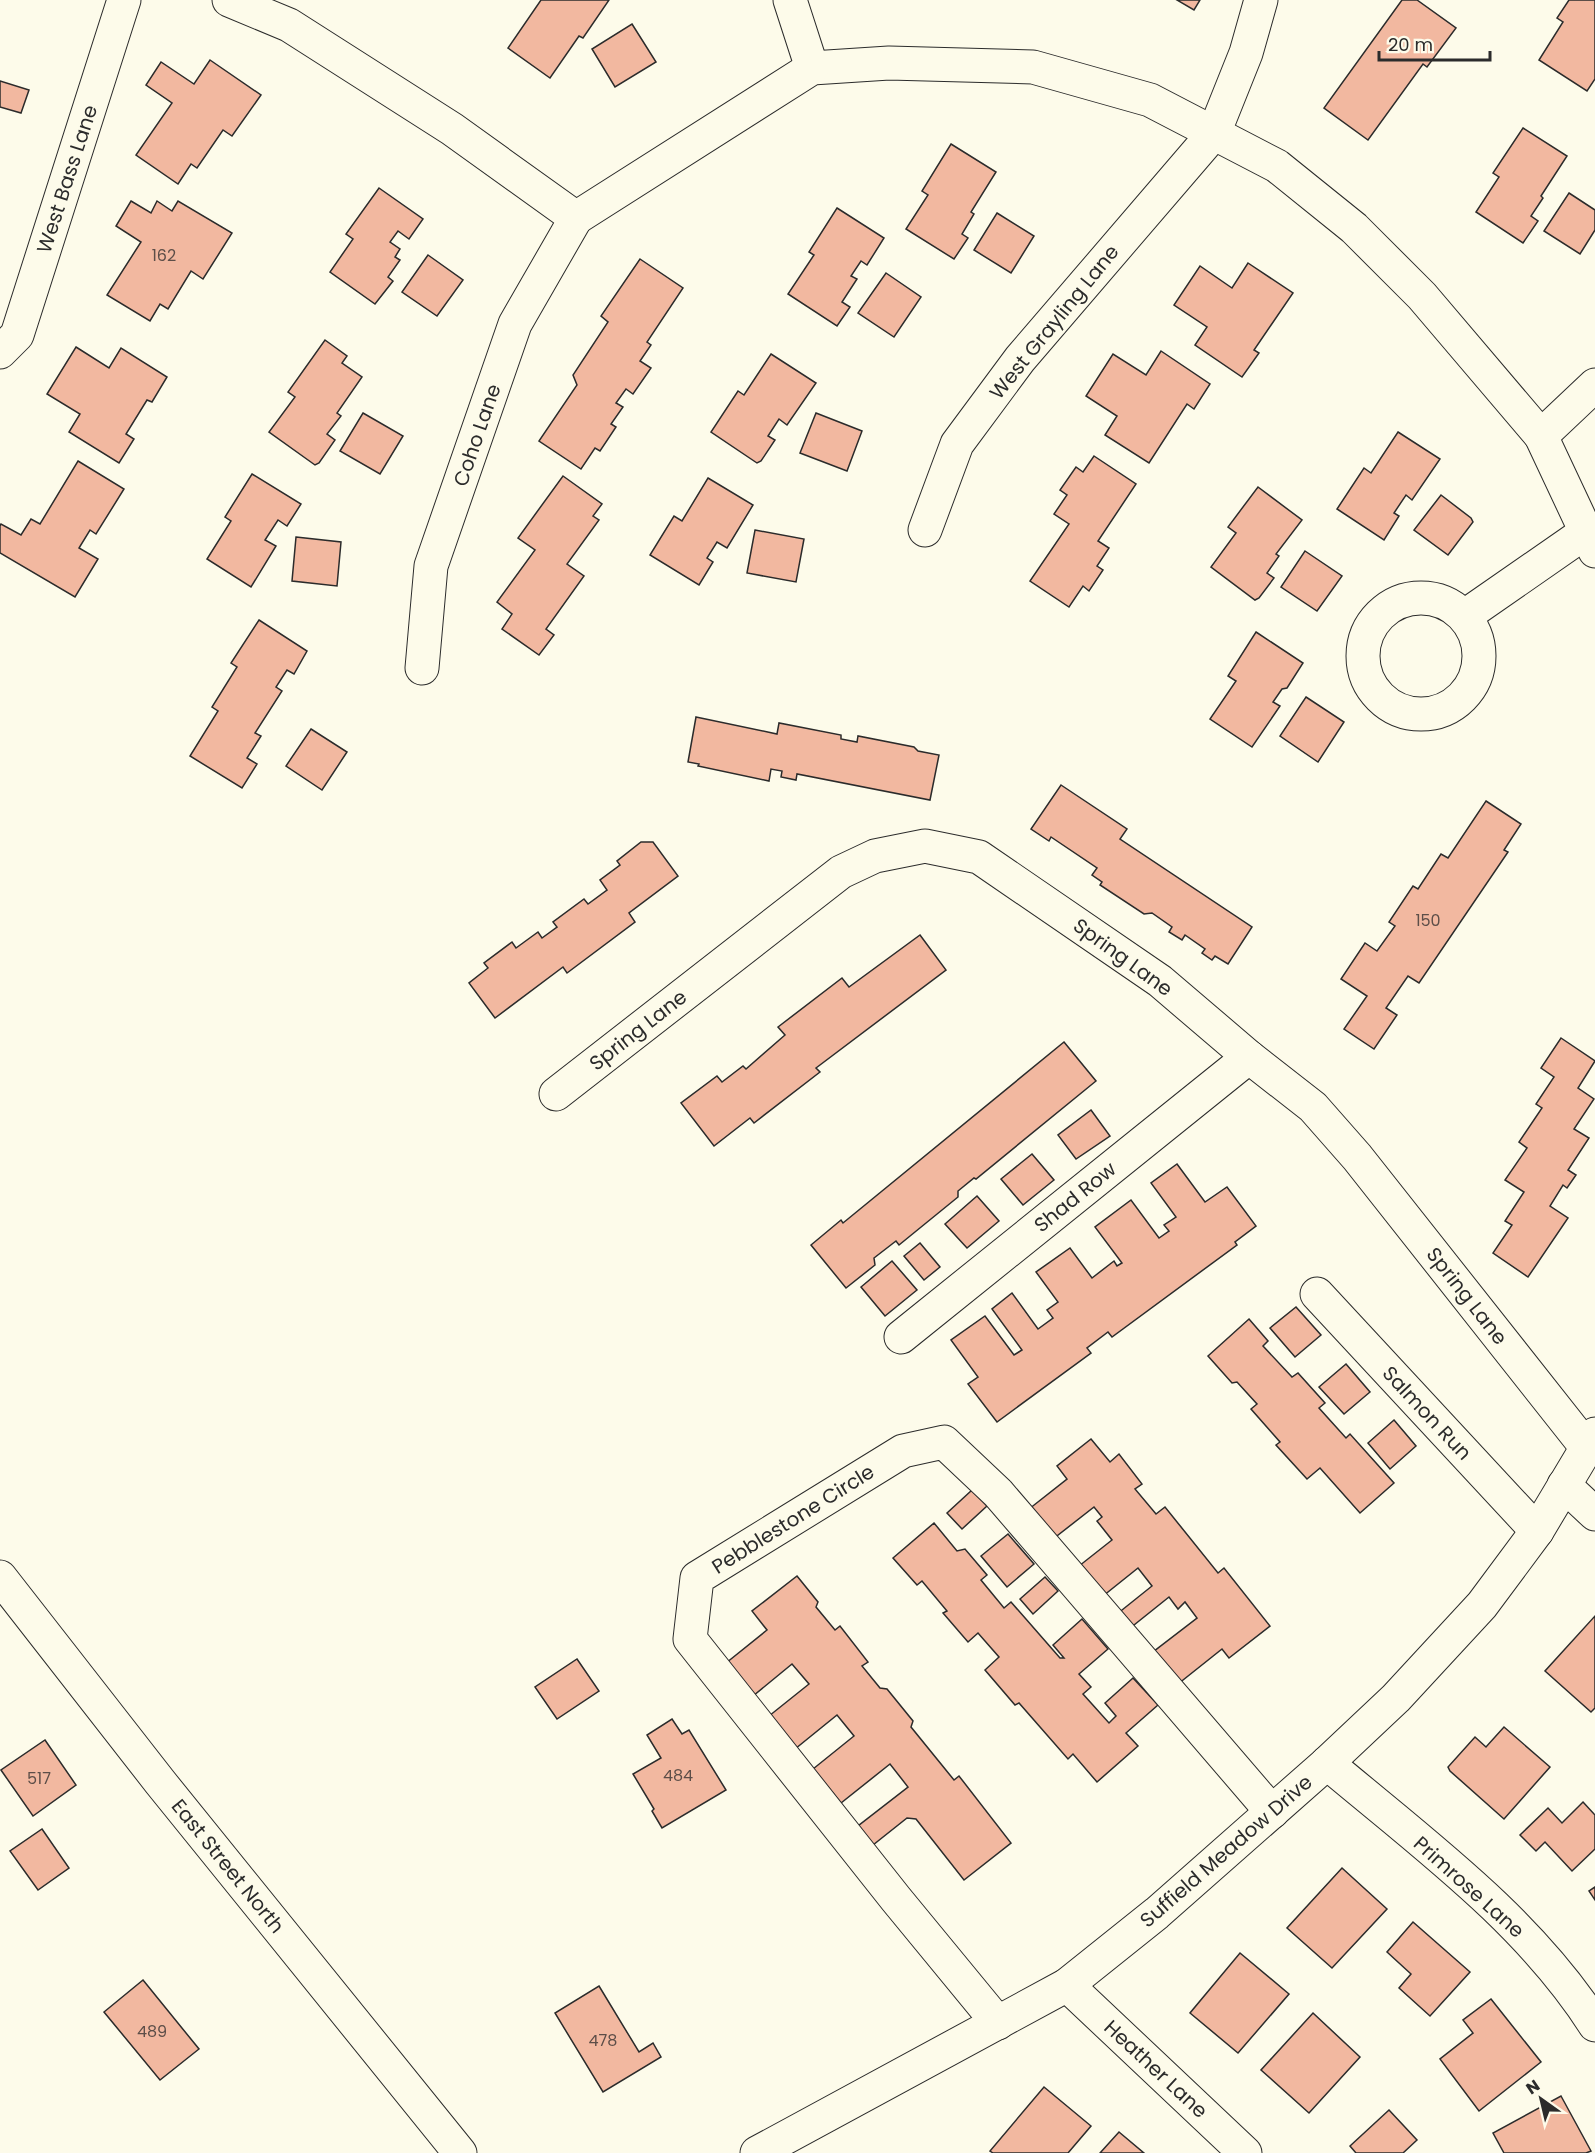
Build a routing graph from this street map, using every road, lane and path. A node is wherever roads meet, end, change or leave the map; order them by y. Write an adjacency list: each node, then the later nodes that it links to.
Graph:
1 (124, 0): 8 (street, West Bass Lane)
2 (229, 0): 7 (street)
3 (790, 0): 5 (street)
4 (1261, 0): 6 (street, West Grayling Lane)
5 (812, 68): 6 (street); 7 (street)
6 (1214, 133): 10 (street); 11 (street, West Grayling Lane)
7 (576, 218): 14 (street, Coho Lane)
8 (0, 352)
9 (1595, 385): 10 (street)
10 (1541, 436): 12 (street)
11 (925, 530)
12 (1590, 542): 13 (street)
13 (1465, 616)
14 (422, 668)
15 (1249, 1057): 16 (street, Spring Lane); 18 (street, Shad Row); 19 (street, Spring Lane)
16 (556, 1094)
17 (1317, 1294): 22 (street, Salmon Run)
18 (901, 1337)
19 (1591, 1441): 20 (street, Suffield Meadow Drive)
20 (1564, 1485): 21 (street); 22 (street, Suffield Meadow Drive)
21 (1595, 1514)
22 (1537, 1531): 24 (street, Suffield Meadow Drive)
23 (0, 1577): 30 (street, East Street North)
24 (1328, 1763): 25 (street, Suffield Meadow Drive); 28 (street, Primrose Lane)
25 (1272, 1812): 26 (street, Suffield Meadow Drive); 27 (street, Pebblestone Circle)
26 (1067, 1985): 27 (street, Suffield Meadow Drive); 31 (street, Heather Lane)
27 (998, 2023): 29 (street, Suffield Meadow Drive)
28 (1595, 2025)
29 (761, 2152)
30 (460, 2153)
31 (1245, 2153)

